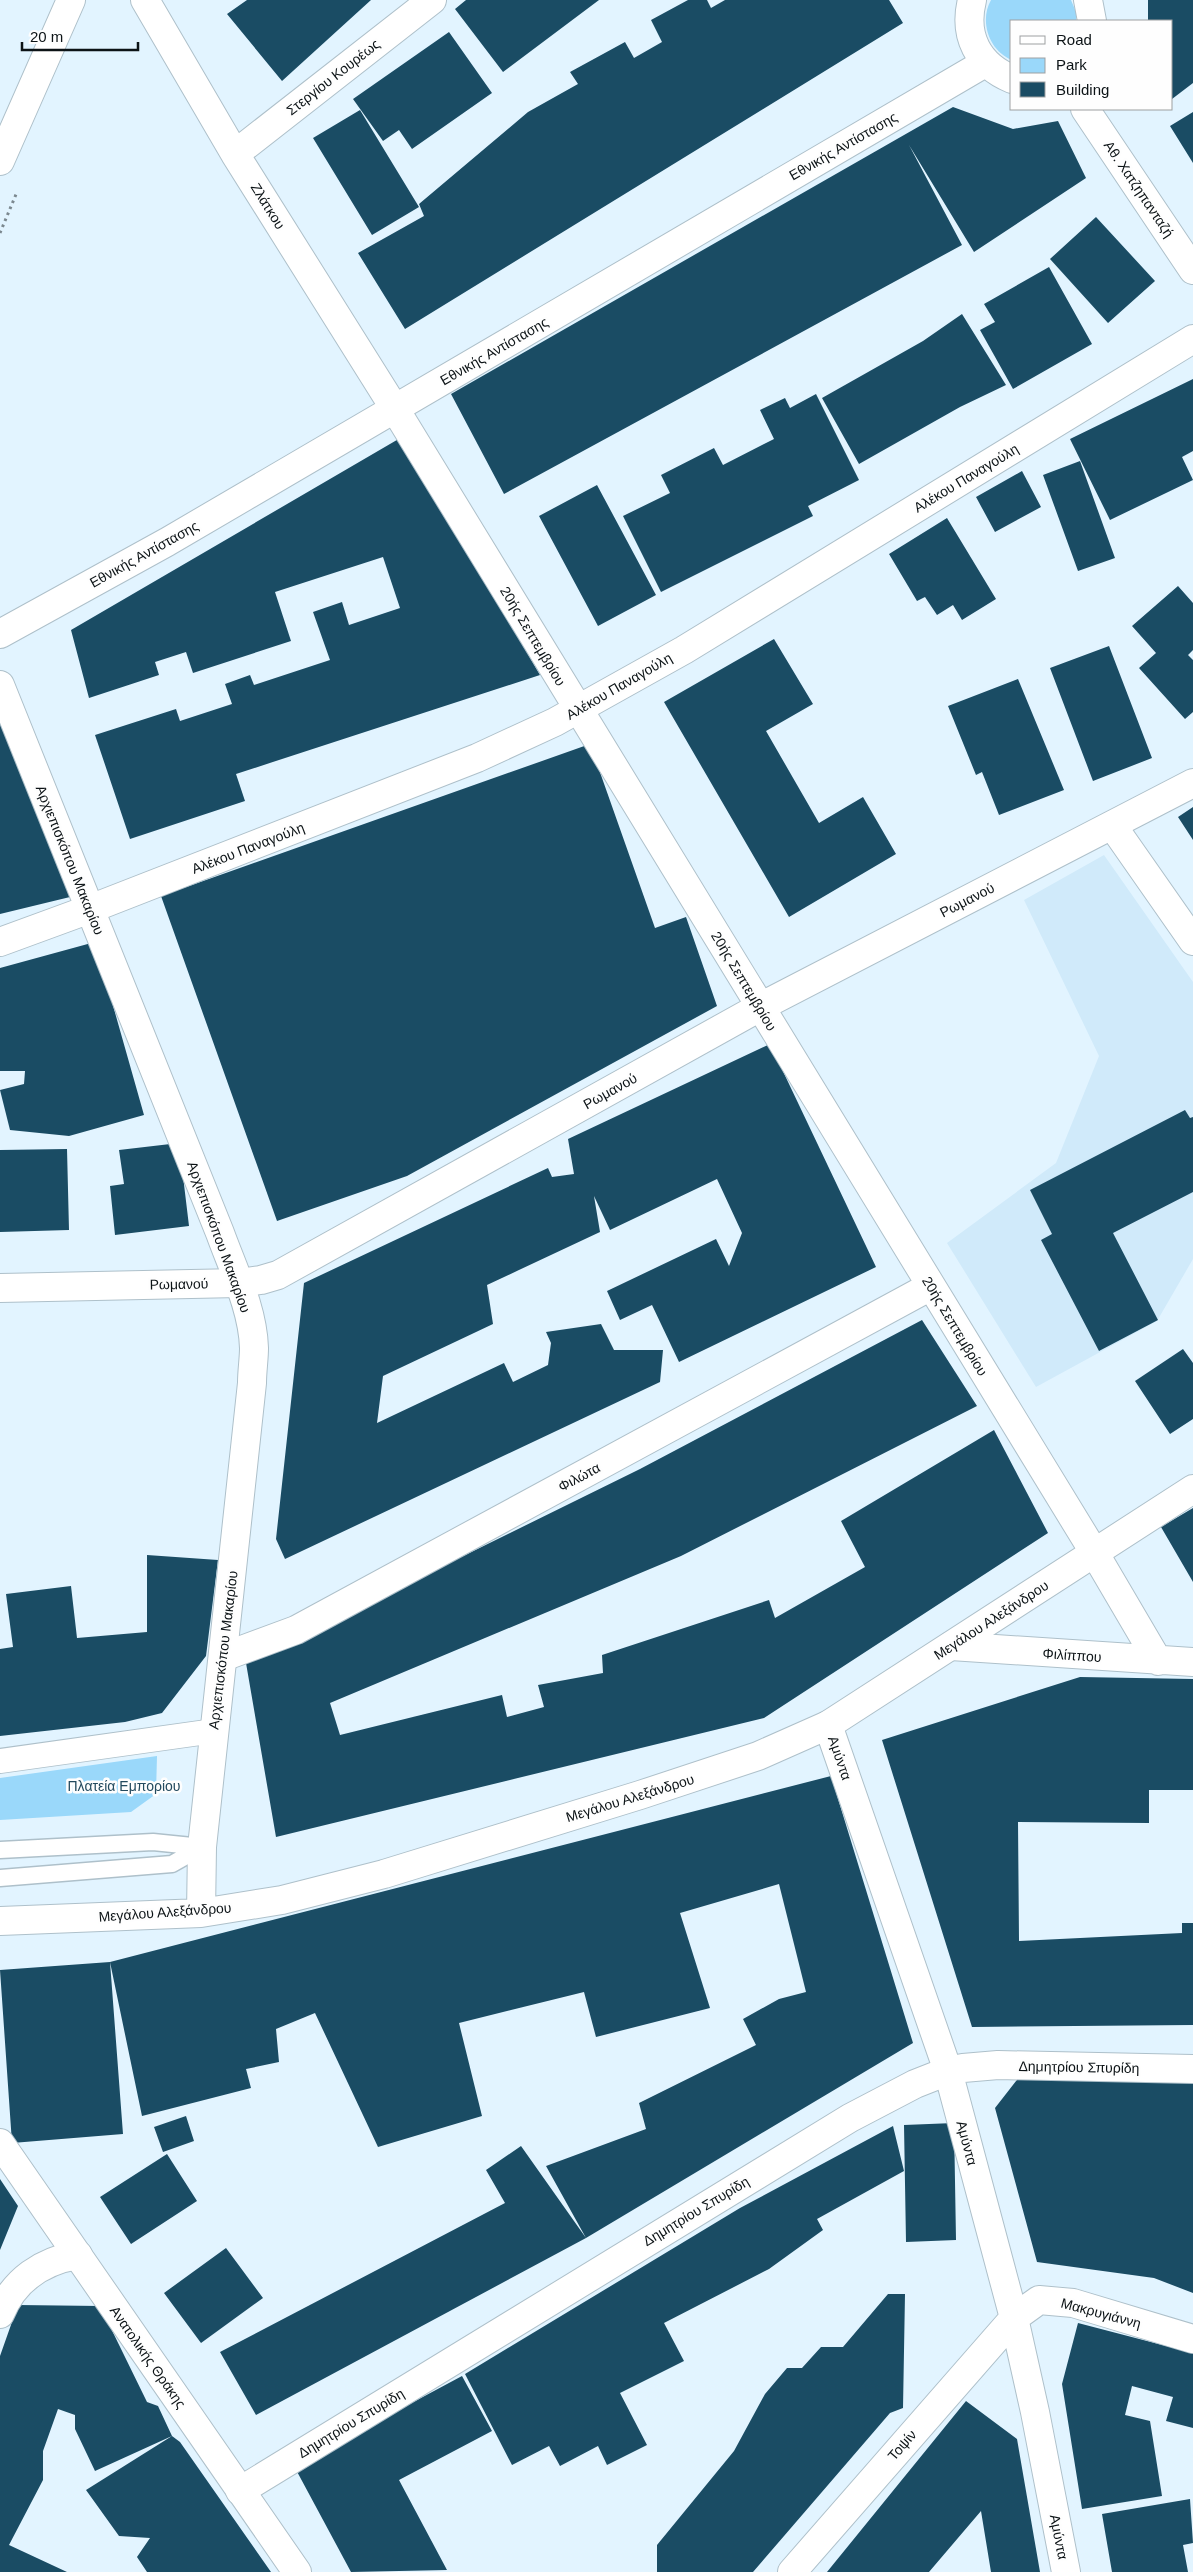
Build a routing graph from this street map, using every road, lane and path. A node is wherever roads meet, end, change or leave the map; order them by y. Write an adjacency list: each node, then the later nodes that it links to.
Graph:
1 (71, 0): 11 (street)
2 (145, 0): 10 (street, Ζλάτκου)
3 (432, 0): 10 (street, Στεργίου Κουρέως)
4 (972, 0): 7 (street)
5 (1088, 0): 6 (street)
6 (1092, 20)
7 (985, 62): 8 (street); 14 (street, Εθνικής Αντίστασης)
8 (1010, 78)
9 (1086, 110): 12 (street, Αθ. Χατζηπανταζή)
10 (235, 154): 14 (street, Ζλάτκου)
11 (0, 161)
12 (1193, 270)
13 (1193, 339): 17 (street, Αλέκου Παναγούλη)
14 (395, 409): 15 (street, Εθνικής Αντίστασης); 17 (street, 20ής Σεπτεμβρίου)
15 (0, 634)
16 (0, 685): 20 (street, Αρχιεπισκόπου Μακαρίου)
17 (578, 711): 20 (street, Αλέκου Παναγούλη); 23 (street, 20ής Σεπτεμβρίου)
18 (1193, 783): 19 (street, Ρωμανού)
19 (1112, 825): 21 (street); 23 (street, Ρωμανού)
20 (90, 909): 22 (street, Αλέκου Παναγούλη); 24 (street, Αρχιεπισκόπου Μακαρίου)
21 (1193, 941)
22 (0, 942)
23 (760, 1007): 24 (street, Ρωμανού); 25 (street, 20ής Σεπτεμβρίου)
24 (238, 1283): 26 (street, Ρωμανού); 30 (street, Αρχιεπισκόπου Μακαρίου)
25 (931, 1286): 28 (street, 20ής Σεπτεμβρίου); 30 (street, Φιλώτα)
26 (0, 1288)
27 (1193, 1489): 28 (street, Μεγάλου Αλεξάνδρου)
28 (1094, 1552): 29 (street, Μεγάλου Αλεξάνδρου); 31 (street, 20ής Σεπτεμβρίου)
29 (951, 1646): 31 (street, Φιλίππου); 33 (street, Μεγάλου Αλεξάνδρου)
30 (224, 1657): 34 (street, Αρχιεπισκόπου Μακαρίου)
31 (1158, 1661): 32 (street, Φιλίππου)
32 (1193, 1662)
33 (828, 1725): 39 (street, Μεγάλου Αλεξάνδρου); 42 (street, Αμύντα)
34 (214, 1730): 35 (street); 36 (street, Αρχιεπισκόπου Μακαρίου)
35 (0, 1761)
36 (202, 1847): 37 (lane); 38 (lane); 39 (street, Αρχιεπισκόπου Μακαρίου)
37 (0, 1850)
38 (0, 1878)
39 (201, 1912): 40 (street, Μεγάλου Αλεξάνδρου)
40 (0, 1921)
41 (1193, 2069): 42 (street, Δημητρίου Σπυρίδη)
42 (948, 2071): 46 (street, Αμύντα); 48 (street, Δημητρίου Σπυρίδη)
43 (0, 2143): 44 (street, Ανατολικής Θράκης)
44 (78, 2255): 45 (street); 48 (street, Ανατολικής Θράκης)
45 (0, 2314)
46 (1014, 2318): 47 (street, Μακρυγιάννη); 50 (street, Τοψίν); 51 (street, Αμύντα)
47 (1193, 2339)
48 (240, 2491): 49 (street, Ανατολικής Θράκης)
49 (297, 2572)
50 (792, 2572)
51 (1066, 2572)

